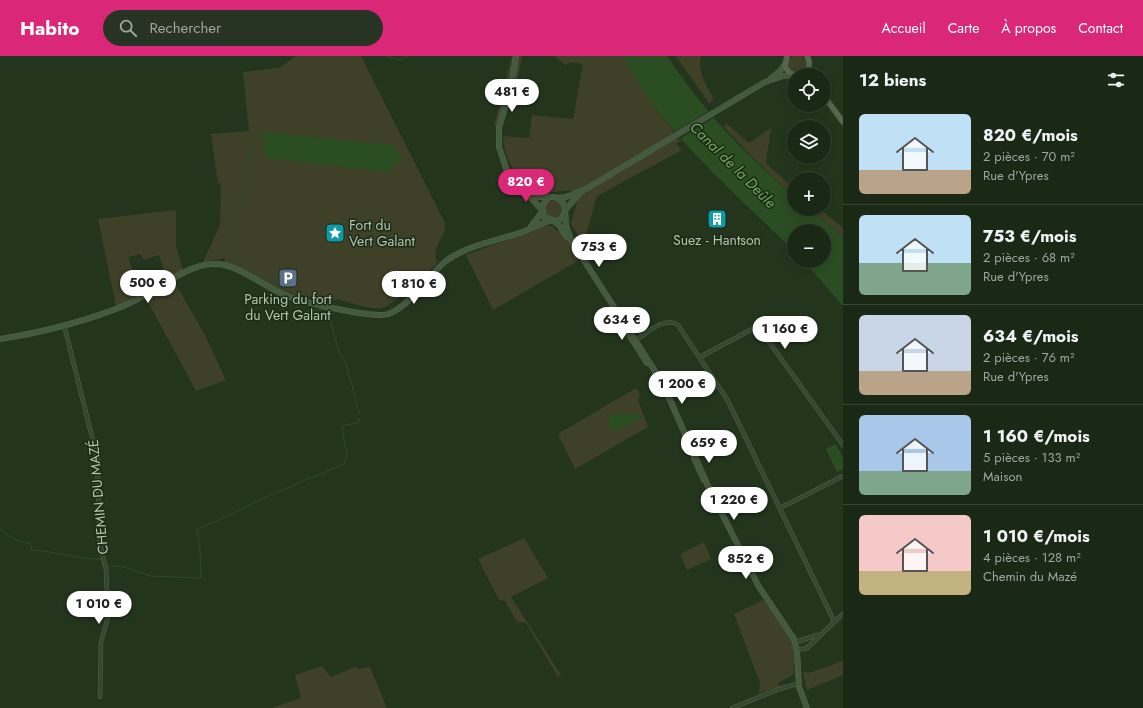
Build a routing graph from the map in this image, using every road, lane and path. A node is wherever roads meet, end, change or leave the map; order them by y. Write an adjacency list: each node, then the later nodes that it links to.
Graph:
1 (516, 56): 10 (main road)
2 (807, 56): 4 (main road)
3 (786, 58): 5 (main road); 7 (main road)
4 (809, 68)
5 (787, 70)
6 (787, 76): 7 (main road)
7 (765, 82): 11 (main road)
8 (831, 105): 9 (main road)
9 (843, 122)
10 (524, 188): 12 (main road); 14 (main road)
11 (586, 189): 13 (main road); 15 (main road)
12 (549, 198): 13 (main road); 14 (main road)
13 (558, 198): 15 (main road)
14 (541, 210): 16 (main road); 17 (main road)
15 (565, 211): 16 (main road); 18 (main road)
16 (551, 221): 17 (main road); 18 (main road)
17 (526, 230): 20 (main road)
18 (577, 250): 19 (main road)
19 (607, 295): 22 (main road); 24 (main road)
20 (64, 324): 21 (main road); 34 (street, CHEMIN DU MAZÉ)
21 (0, 339)
22 (636, 340): 23 (street); 24 (main road)
23 (700, 357): 25 (street); 27 (street)
24 (656, 375): 31 (main road)
25 (843, 445)
26 (843, 476): 27 (street)
27 (780, 508): 29 (street)
28 (843, 614): 29 (street)
29 (834, 621): 30 (street)
30 (819, 635): 31 (street); 32 (street)
31 (796, 642): 32 (main road)
32 (797, 650): 33 (main road)
33 (799, 683): 35 (street); 36 (main road)
34 (100, 697)
35 (732, 708)
36 (807, 708)

